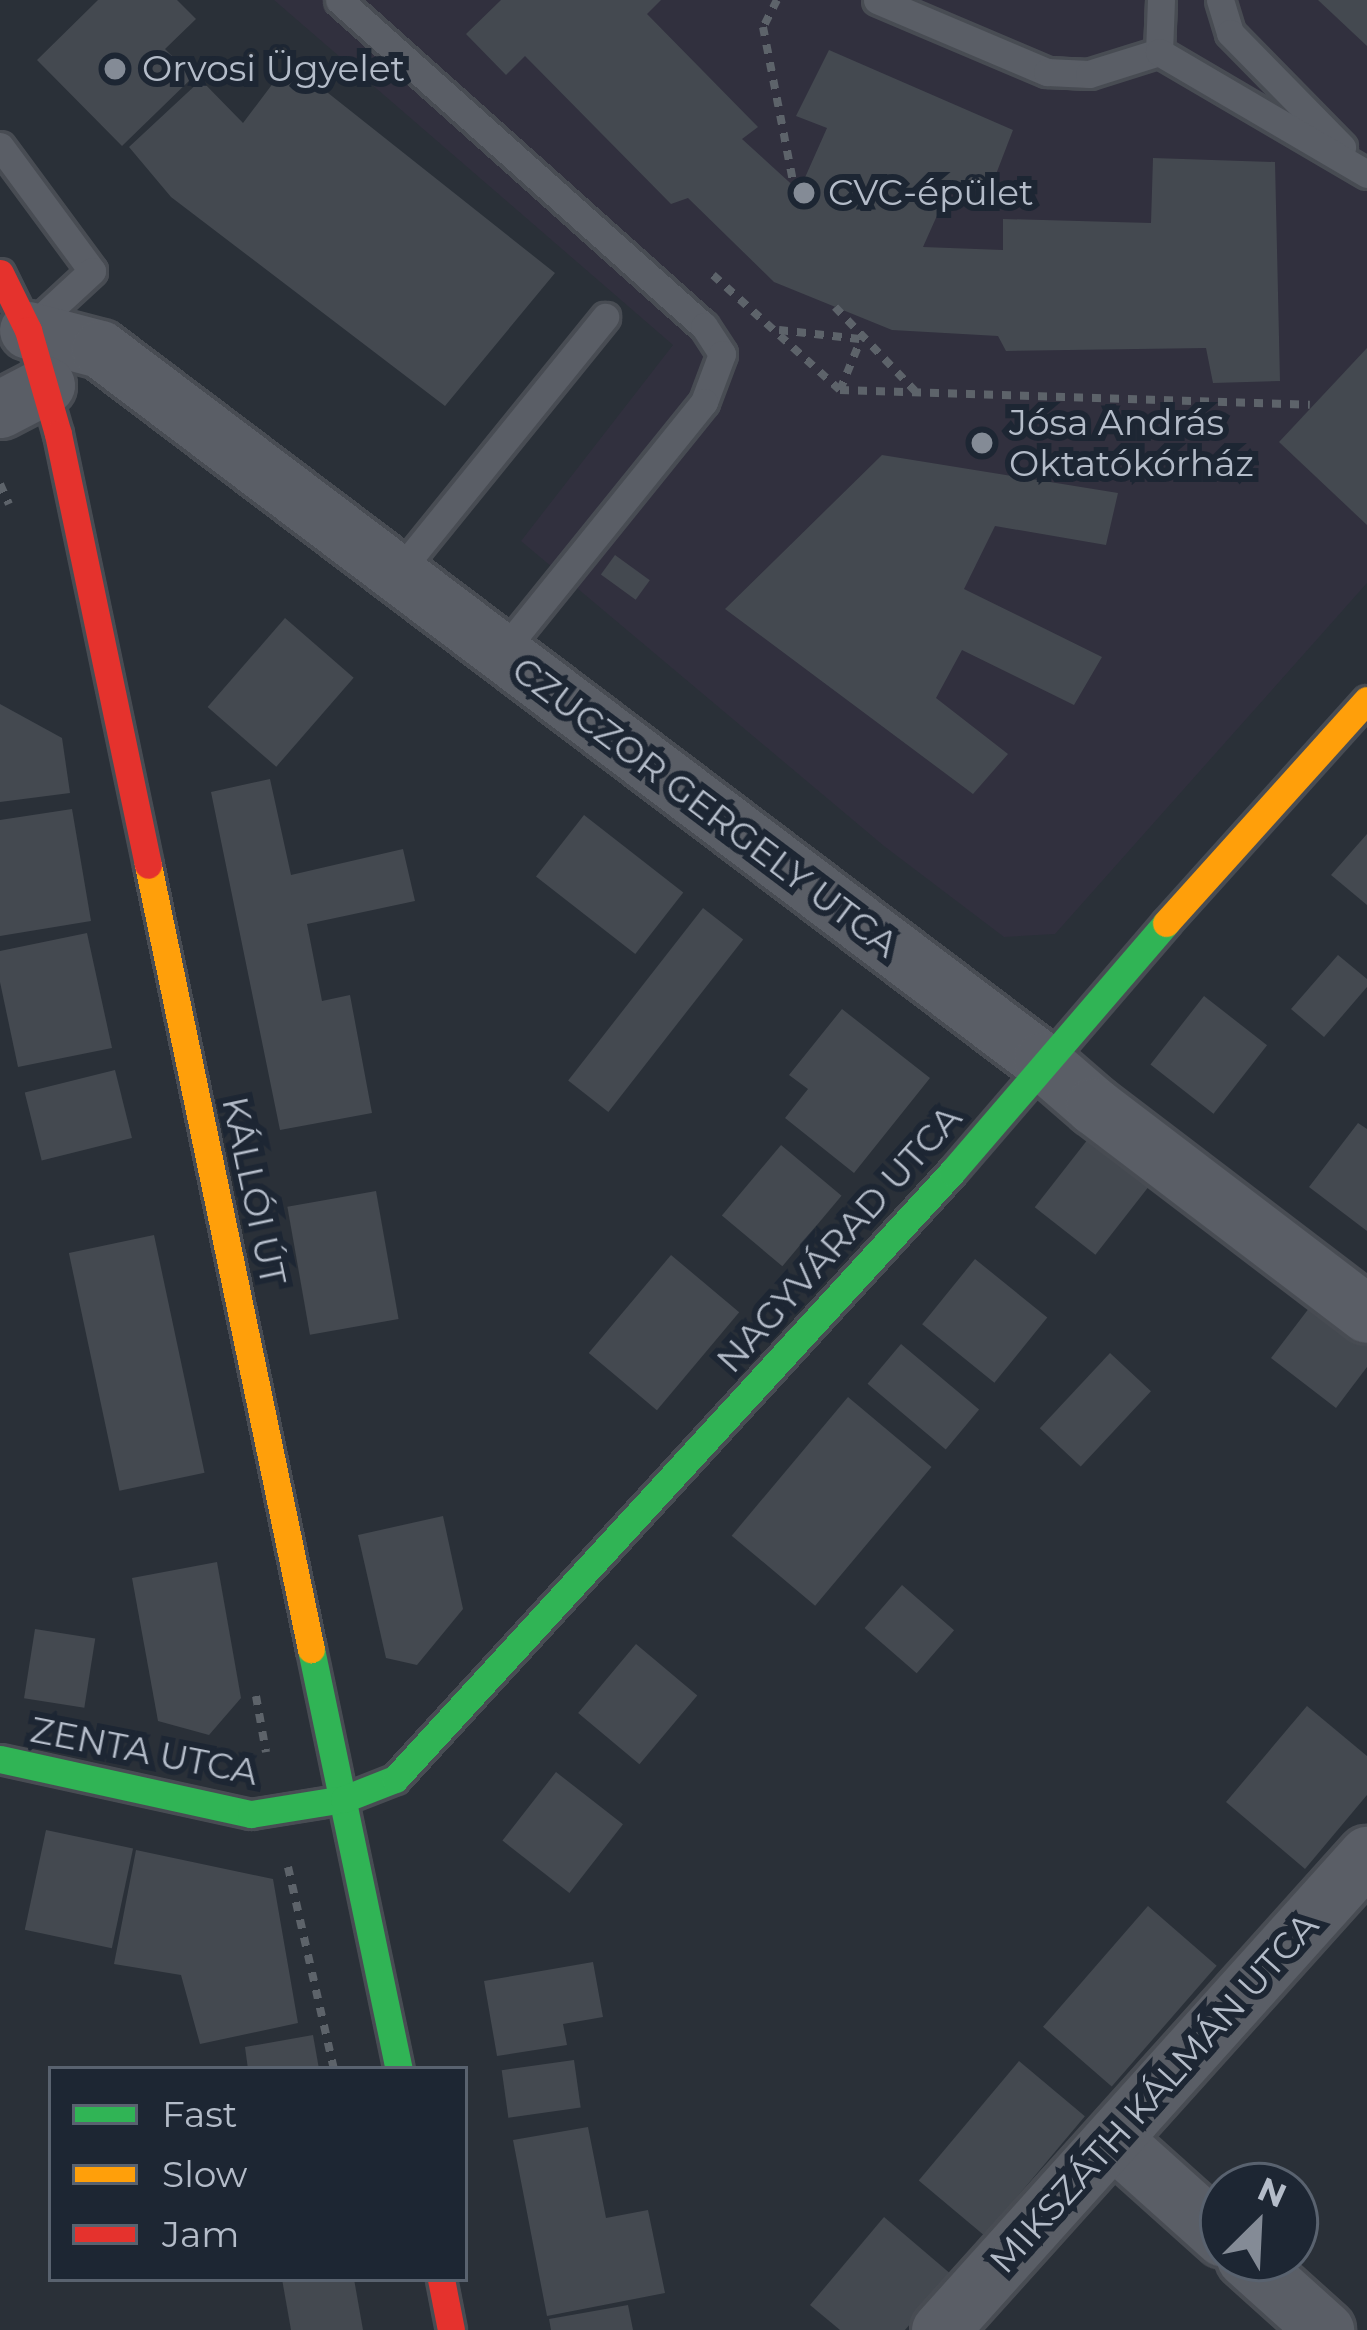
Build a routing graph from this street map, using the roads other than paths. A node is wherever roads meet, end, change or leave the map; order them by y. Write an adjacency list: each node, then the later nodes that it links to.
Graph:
1 (339, 0): 13 (lane)
2 (877, 0): 5 (lane)
3 (1161, 0): 5 (lane)
4 (1220, 0): 7 (lane)
5 (1159, 52): 7 (lane)
6 (0, 146): 10 (lane)
7 (1367, 173)
8 (0, 273): 10 (main road, KÁLLÓI ÚT)
9 (605, 316): 12 (lane)
10 (28, 330): 11 (main road, KÁLLÓI ÚT); 12 (street, CZUCZOR GERGELY UTCA)
11 (23, 397): 18 (main road, KÁLLÓI ÚT)
12 (397, 574): 13 (street, CZUCZOR GERGELY UTCA)
13 (501, 654): 15 (street, CZUCZOR GERGELY UTCA)
14 (1367, 700): 15 (main road, NAGYVÁRAD UTCA)
15 (1042, 1061): 16 (street, CZUCZOR GERGELY UTCA); 18 (main road, NAGYVÁRAD UTCA)
16 (1367, 1314)
17 (0, 1759): 18 (main road, ZENTA UTCA)
18 (344, 1799): 20 (main road, KÁLLÓI ÚT)
19 (1367, 1855): 21 (street, MIKSZÁTH KÁLMÁN UTCA)
20 (398, 2066)
21 (1115, 2141): 22 (street); 26 (street, MIKSZÁTH KÁLMÁN UTCA)
22 (1199, 2216)
23 (442, 2282): 25 (main road)
24 (1272, 2282): 27 (street)
25 (452, 2330)
26 (940, 2330)
27 (1325, 2330)

